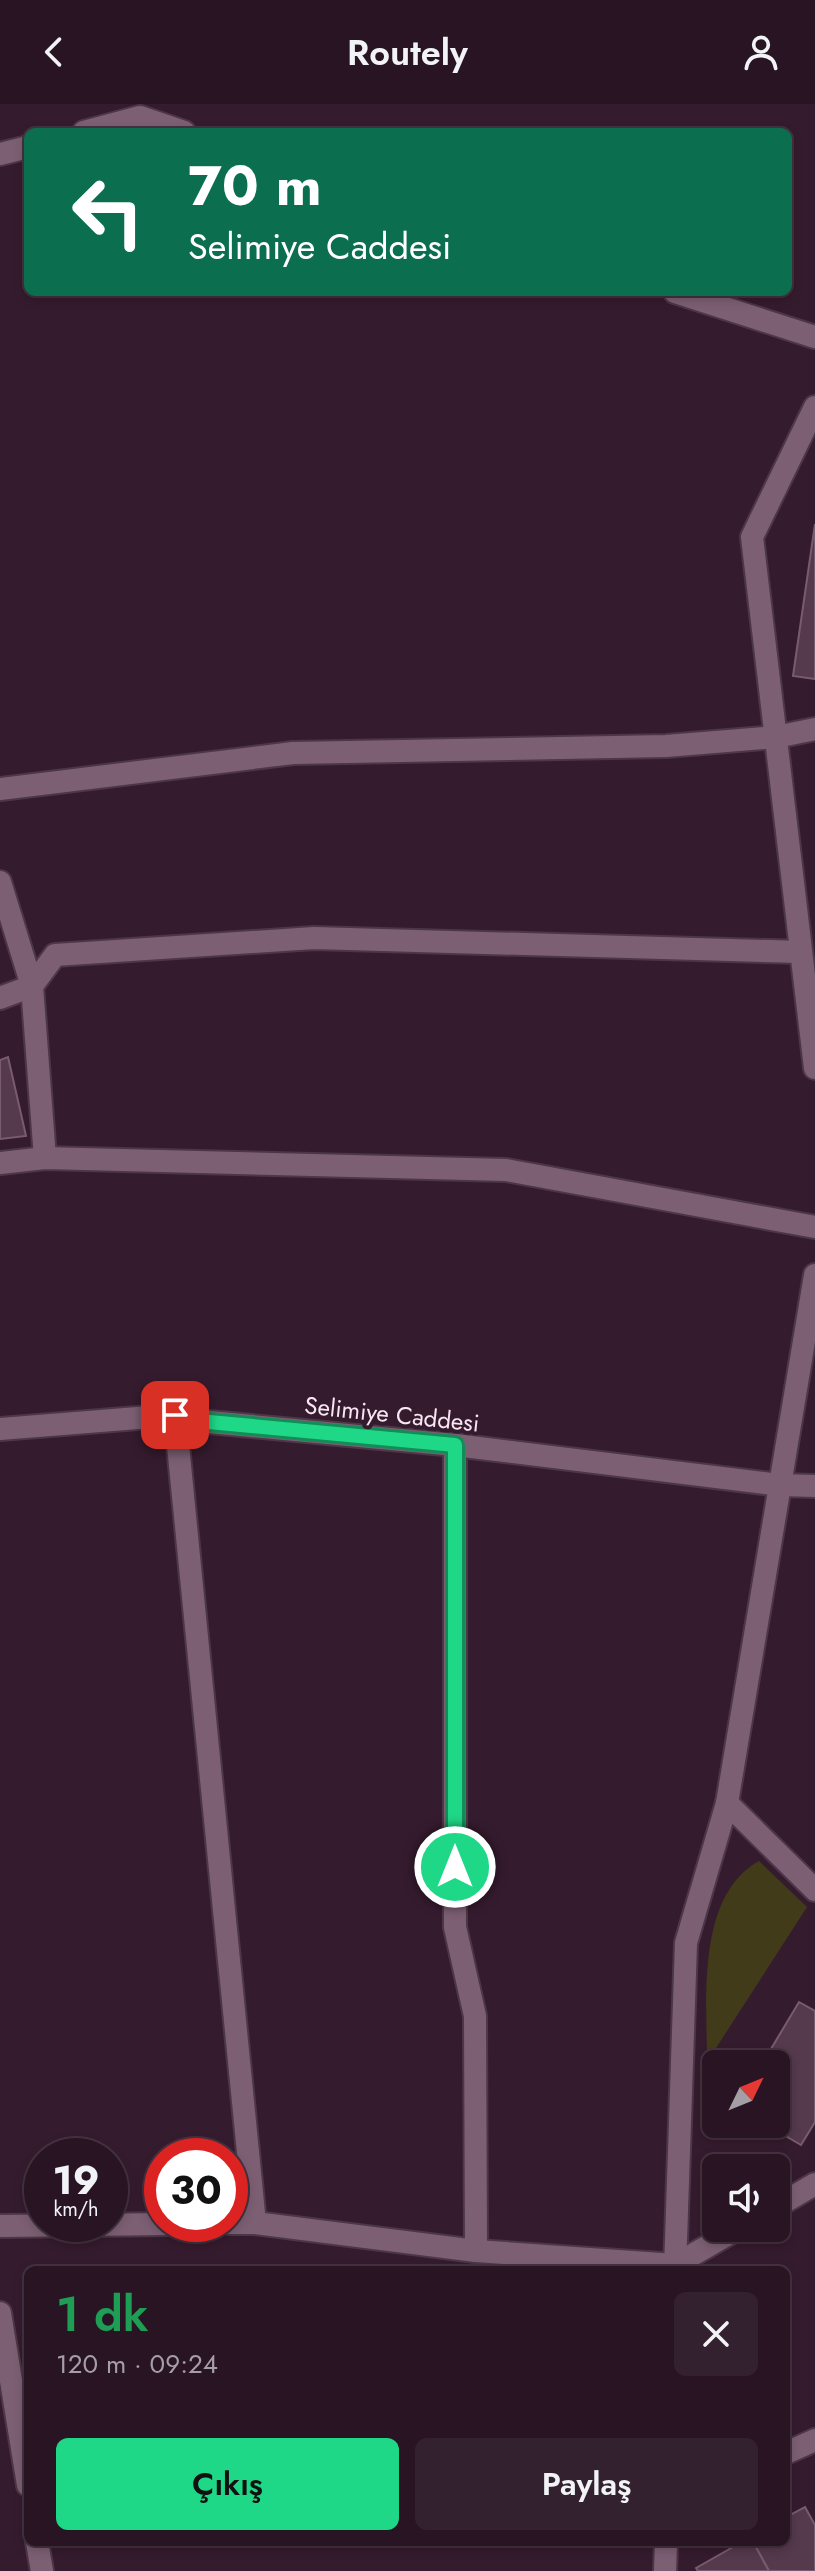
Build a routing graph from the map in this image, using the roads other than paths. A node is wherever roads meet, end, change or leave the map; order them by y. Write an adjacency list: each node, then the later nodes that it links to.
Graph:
1 (99, 128): 2 (street)
2 (172, 128)
3 (24, 148): 4 (street)
4 (0, 154)
5 (687, 296): 6 (street)
6 (815, 337)
7 (815, 407): 9 (street)
8 (815, 729): 9 (street)
9 (776, 737): 10 (street); 12 (street)
10 (0, 789)
11 (0, 882): 13 (street)
12 (801, 952): 13 (street); 15 (street)
13 (32, 986): 14 (street); 16 (street)
14 (0, 998)
15 (815, 1068)
16 (45, 1158): 17 (street); 18 (street)
17 (0, 1163)
18 (815, 1227)
19 (815, 1275): 23 (street)
20 (175, 1415): 21 (street, Selimiye Caddesi); 22 (street, Selimiye Caddesi); 30 (street)
21 (0, 1429)
22 (455, 1445): 23 (street, Selimiye Caddesi); 34 (street)
23 (780, 1485): 24 (street, Selimiye Caddesi); 25 (street)
24 (815, 1486)
25 (727, 1803): 26 (street); 36 (street)
26 (815, 1890)
27 (815, 2184): 28 (street)
28 (790, 2199)
29 (248, 2223): 30 (street)
30 (255, 2223): 34 (street)
31 (144, 2224): 32 (street)
32 (0, 2226)
33 (717, 2242): 37 (street)
34 (476, 2251): 35 (street)
35 (652, 2266)
36 (675, 2266)
37 (678, 2266)
38 (0, 2313): 39 (street)
39 (7, 2403): 42 (street)
40 (815, 2440): 41 (street)
41 (790, 2451)
42 (24, 2469)
43 (38, 2546): 45 (street)
44 (666, 2546): 46 (street)
45 (42, 2571)
46 (665, 2571)

